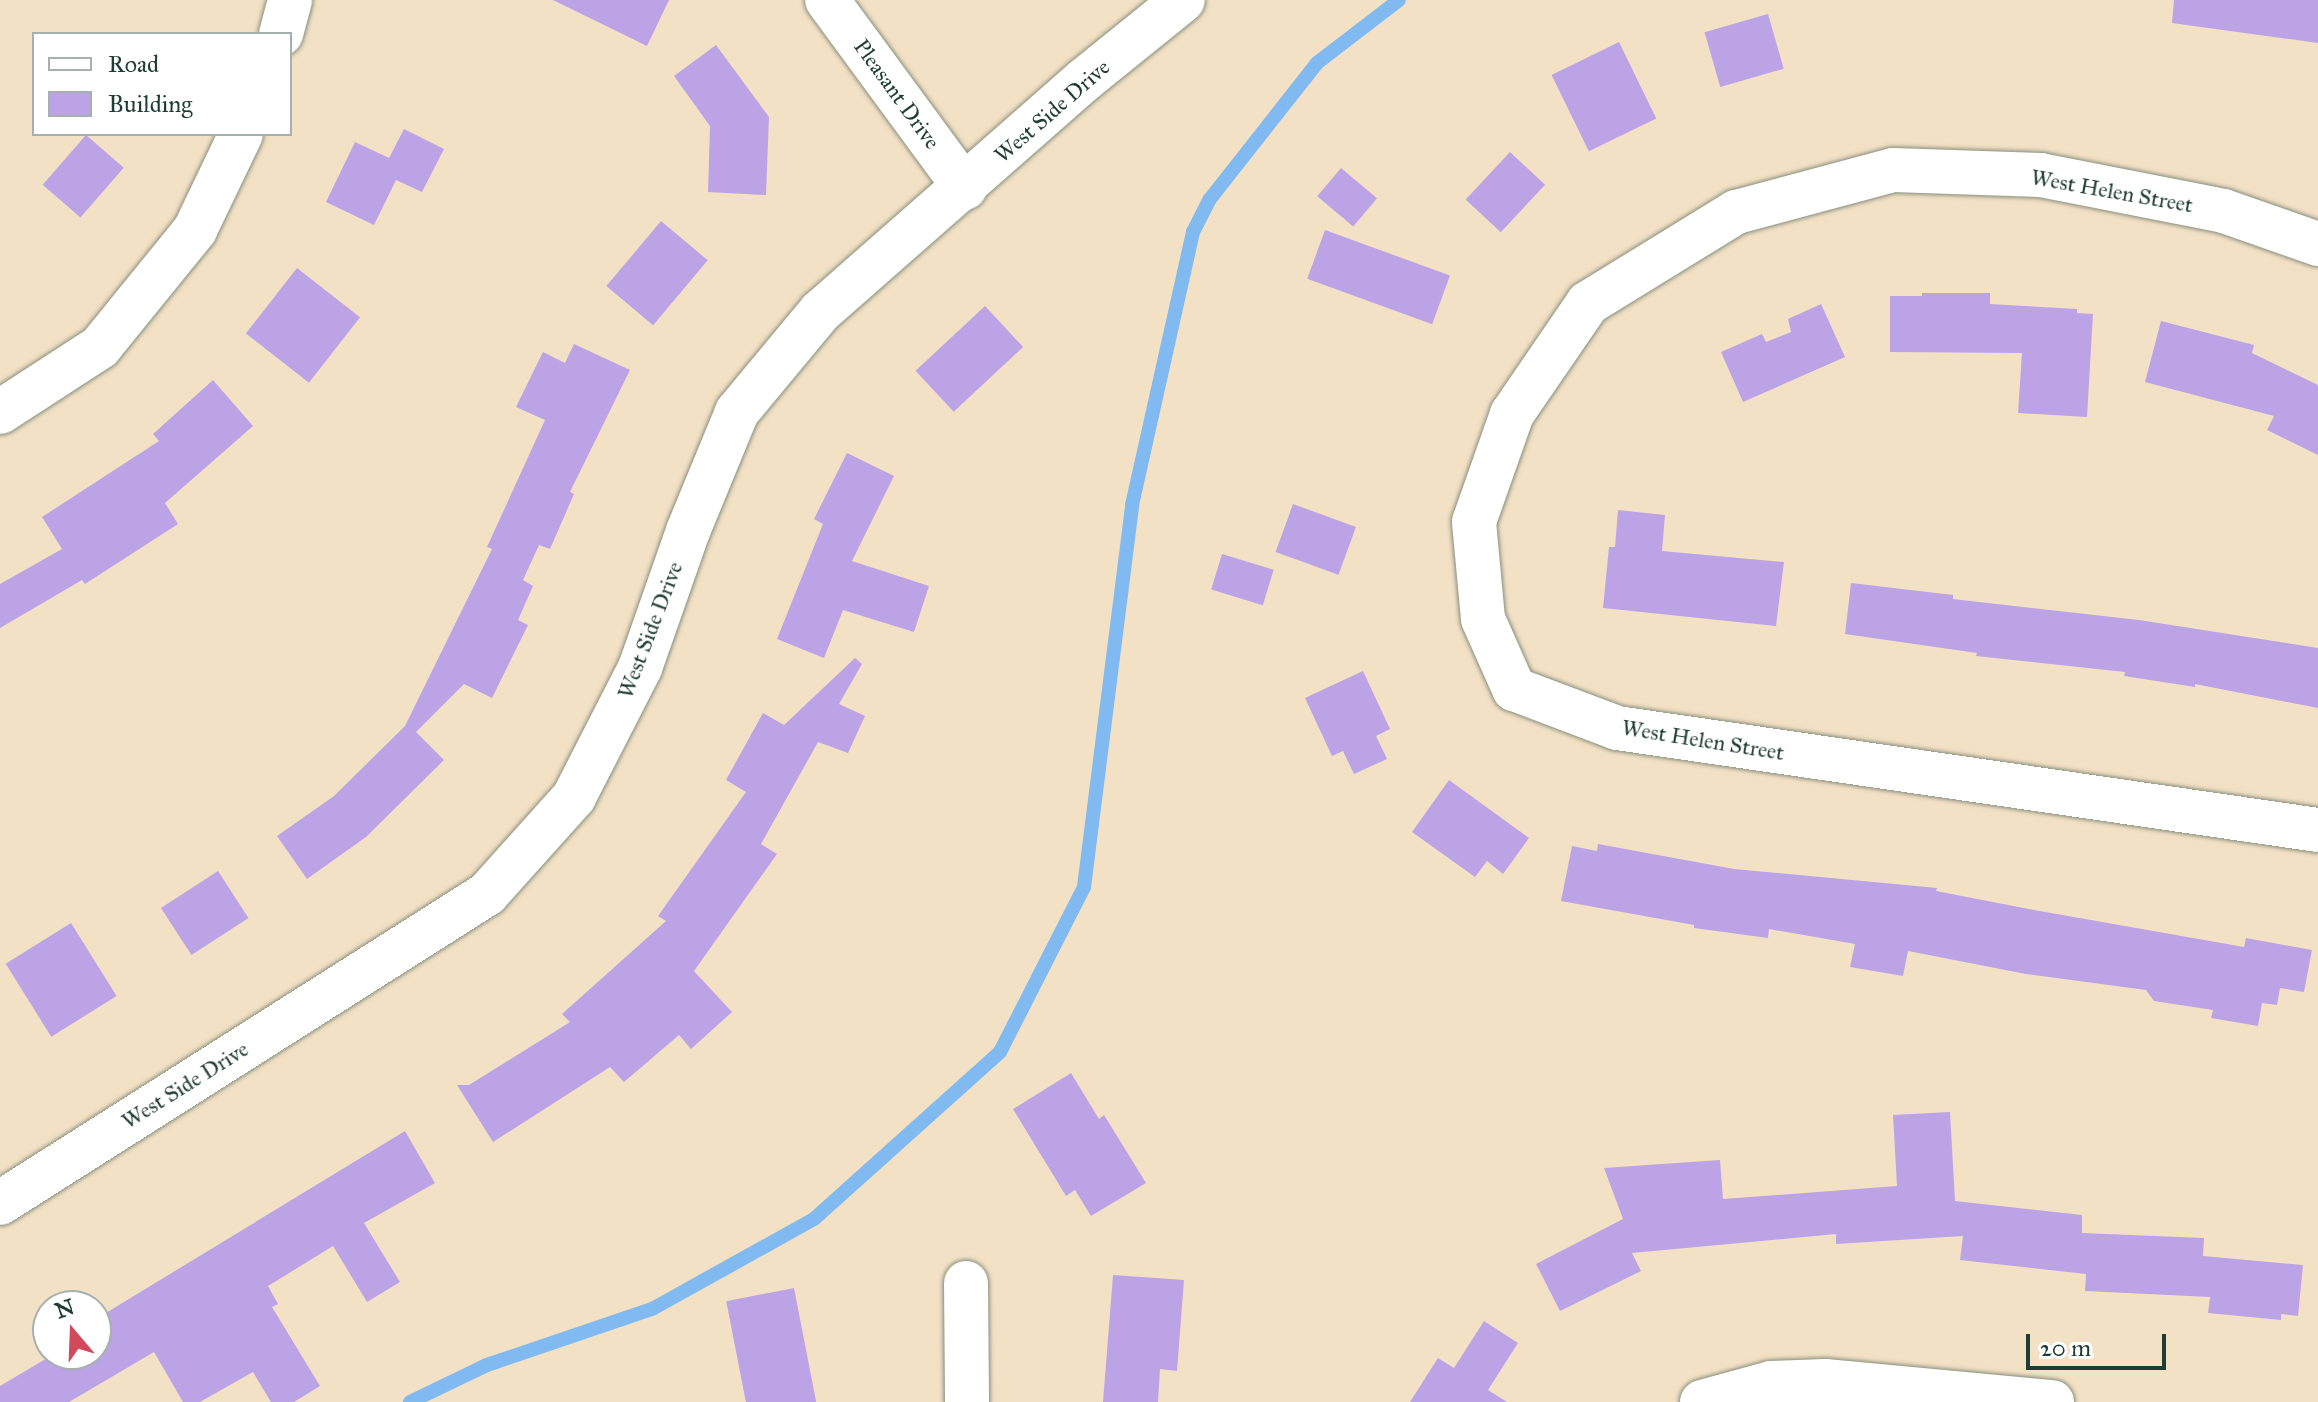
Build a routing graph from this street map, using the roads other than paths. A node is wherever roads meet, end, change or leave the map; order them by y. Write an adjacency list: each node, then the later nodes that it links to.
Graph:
1 (290, 0): 4 (street)
2 (827, 0): 6 (street, Pleasant Drive)
3 (1183, 0): 6 (street, West Side Drive)
4 (282, 32)
5 (240, 136): 8 (street)
6 (965, 188): 10 (street, West Side Drive)
7 (2318, 244): 9 (street, West Helen Street)
8 (0, 412)
9 (2318, 830)
10 (0, 1203)
11 (966, 1283): 13 (street)
12 (2026, 1401): 14 (street)
13 (967, 1402)
14 (1702, 1402)

